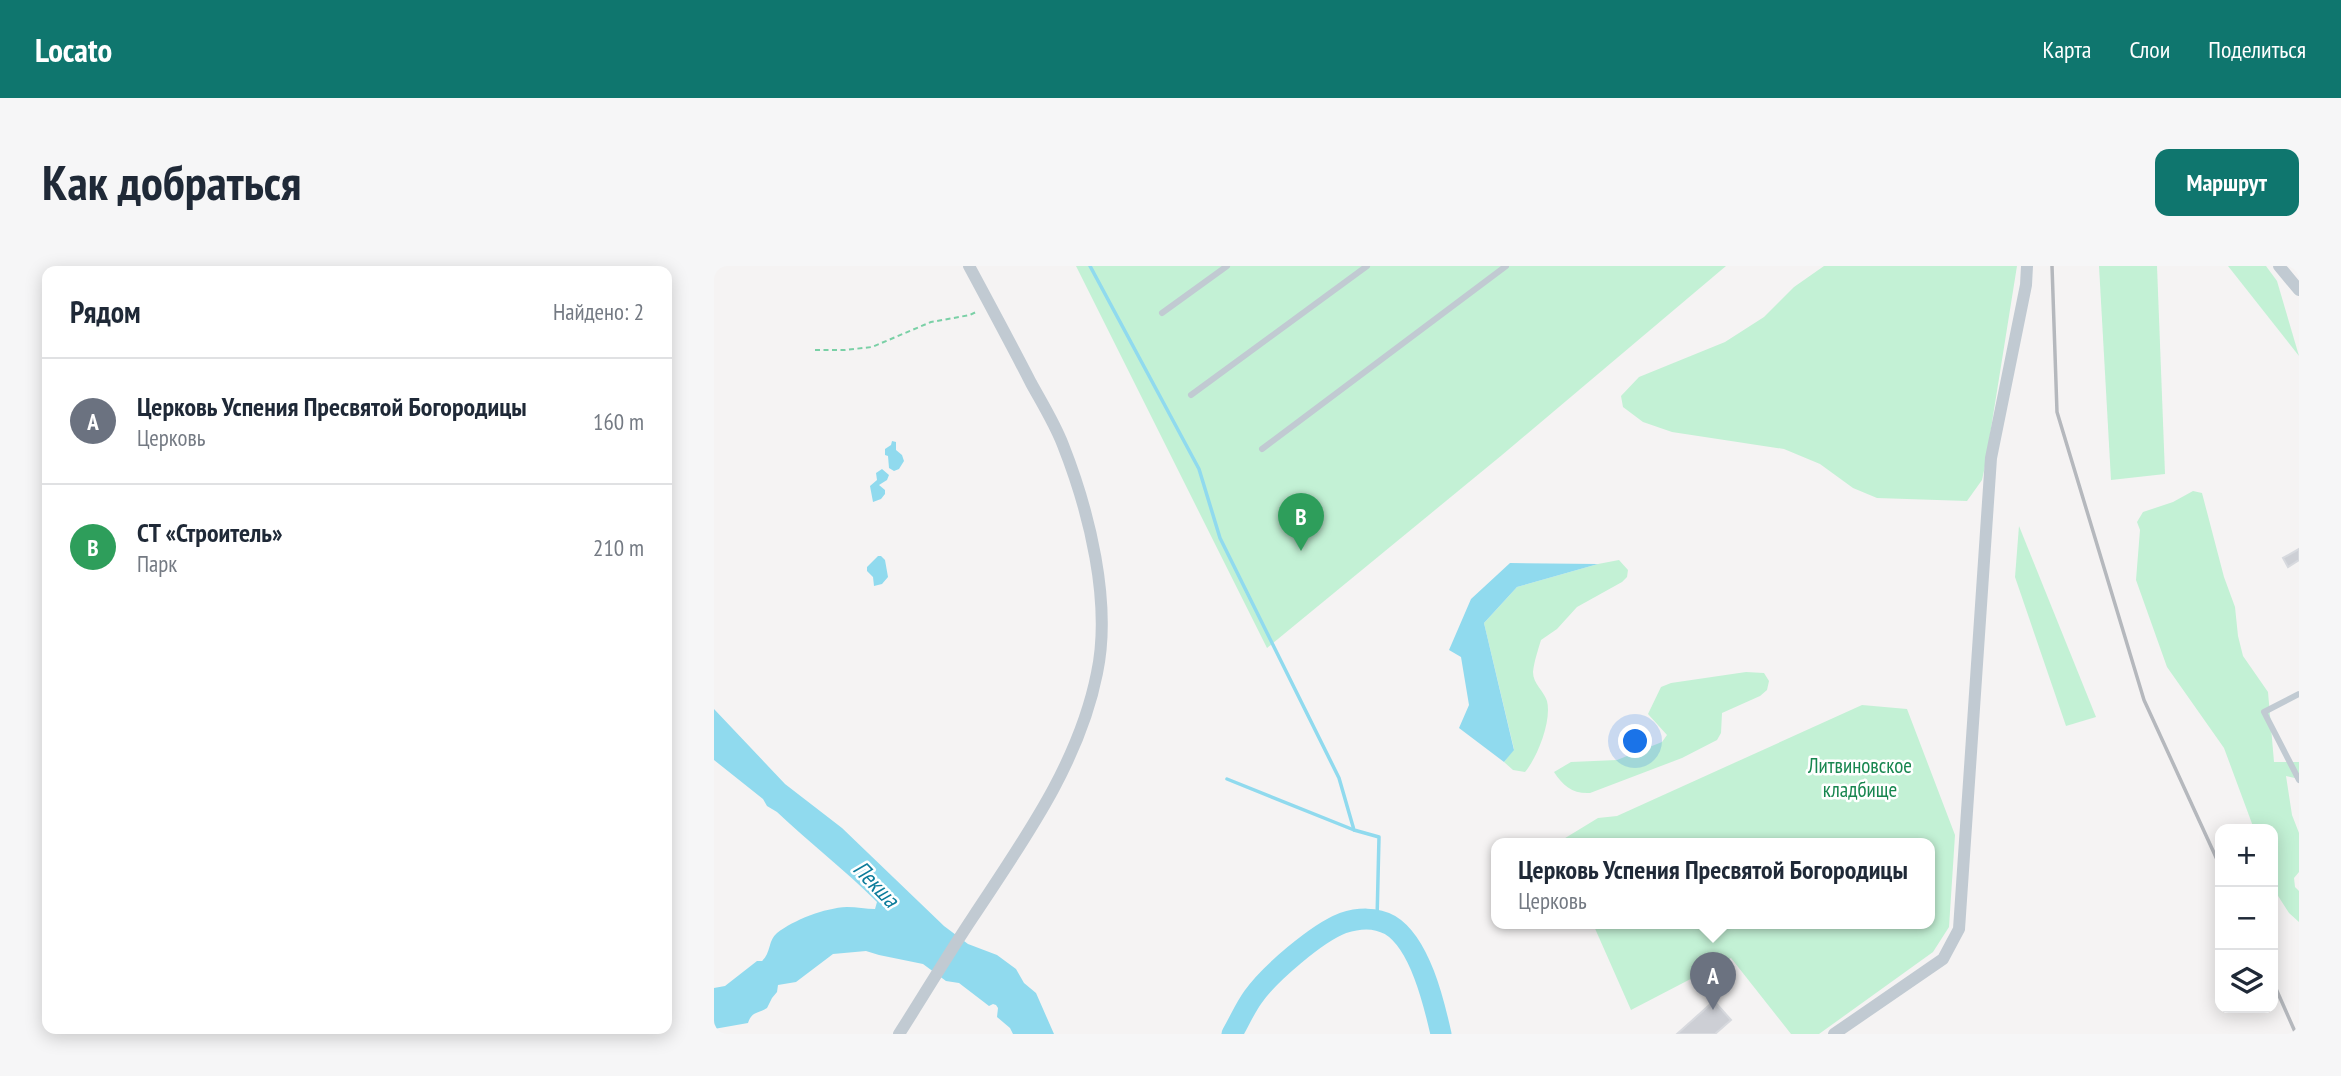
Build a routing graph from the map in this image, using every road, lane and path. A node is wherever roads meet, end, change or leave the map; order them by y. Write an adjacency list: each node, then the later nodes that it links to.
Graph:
1 (970, 266): 8 (street)
2 (1227, 266): 9 (lane)
3 (1367, 266): 11 (lane)
4 (1506, 266): 12 (lane)
5 (2027, 266): 16 (street)
6 (2279, 266): 7 (street)
7 (2299, 290)
8 (989, 304): 10 (path); 15 (street)
9 (1162, 313)
10 (815, 350)
11 (1191, 395)
12 (1262, 449)
13 (2299, 694): 14 (lane)
14 (2299, 780)
15 (899, 1034)
16 (1834, 1034)

